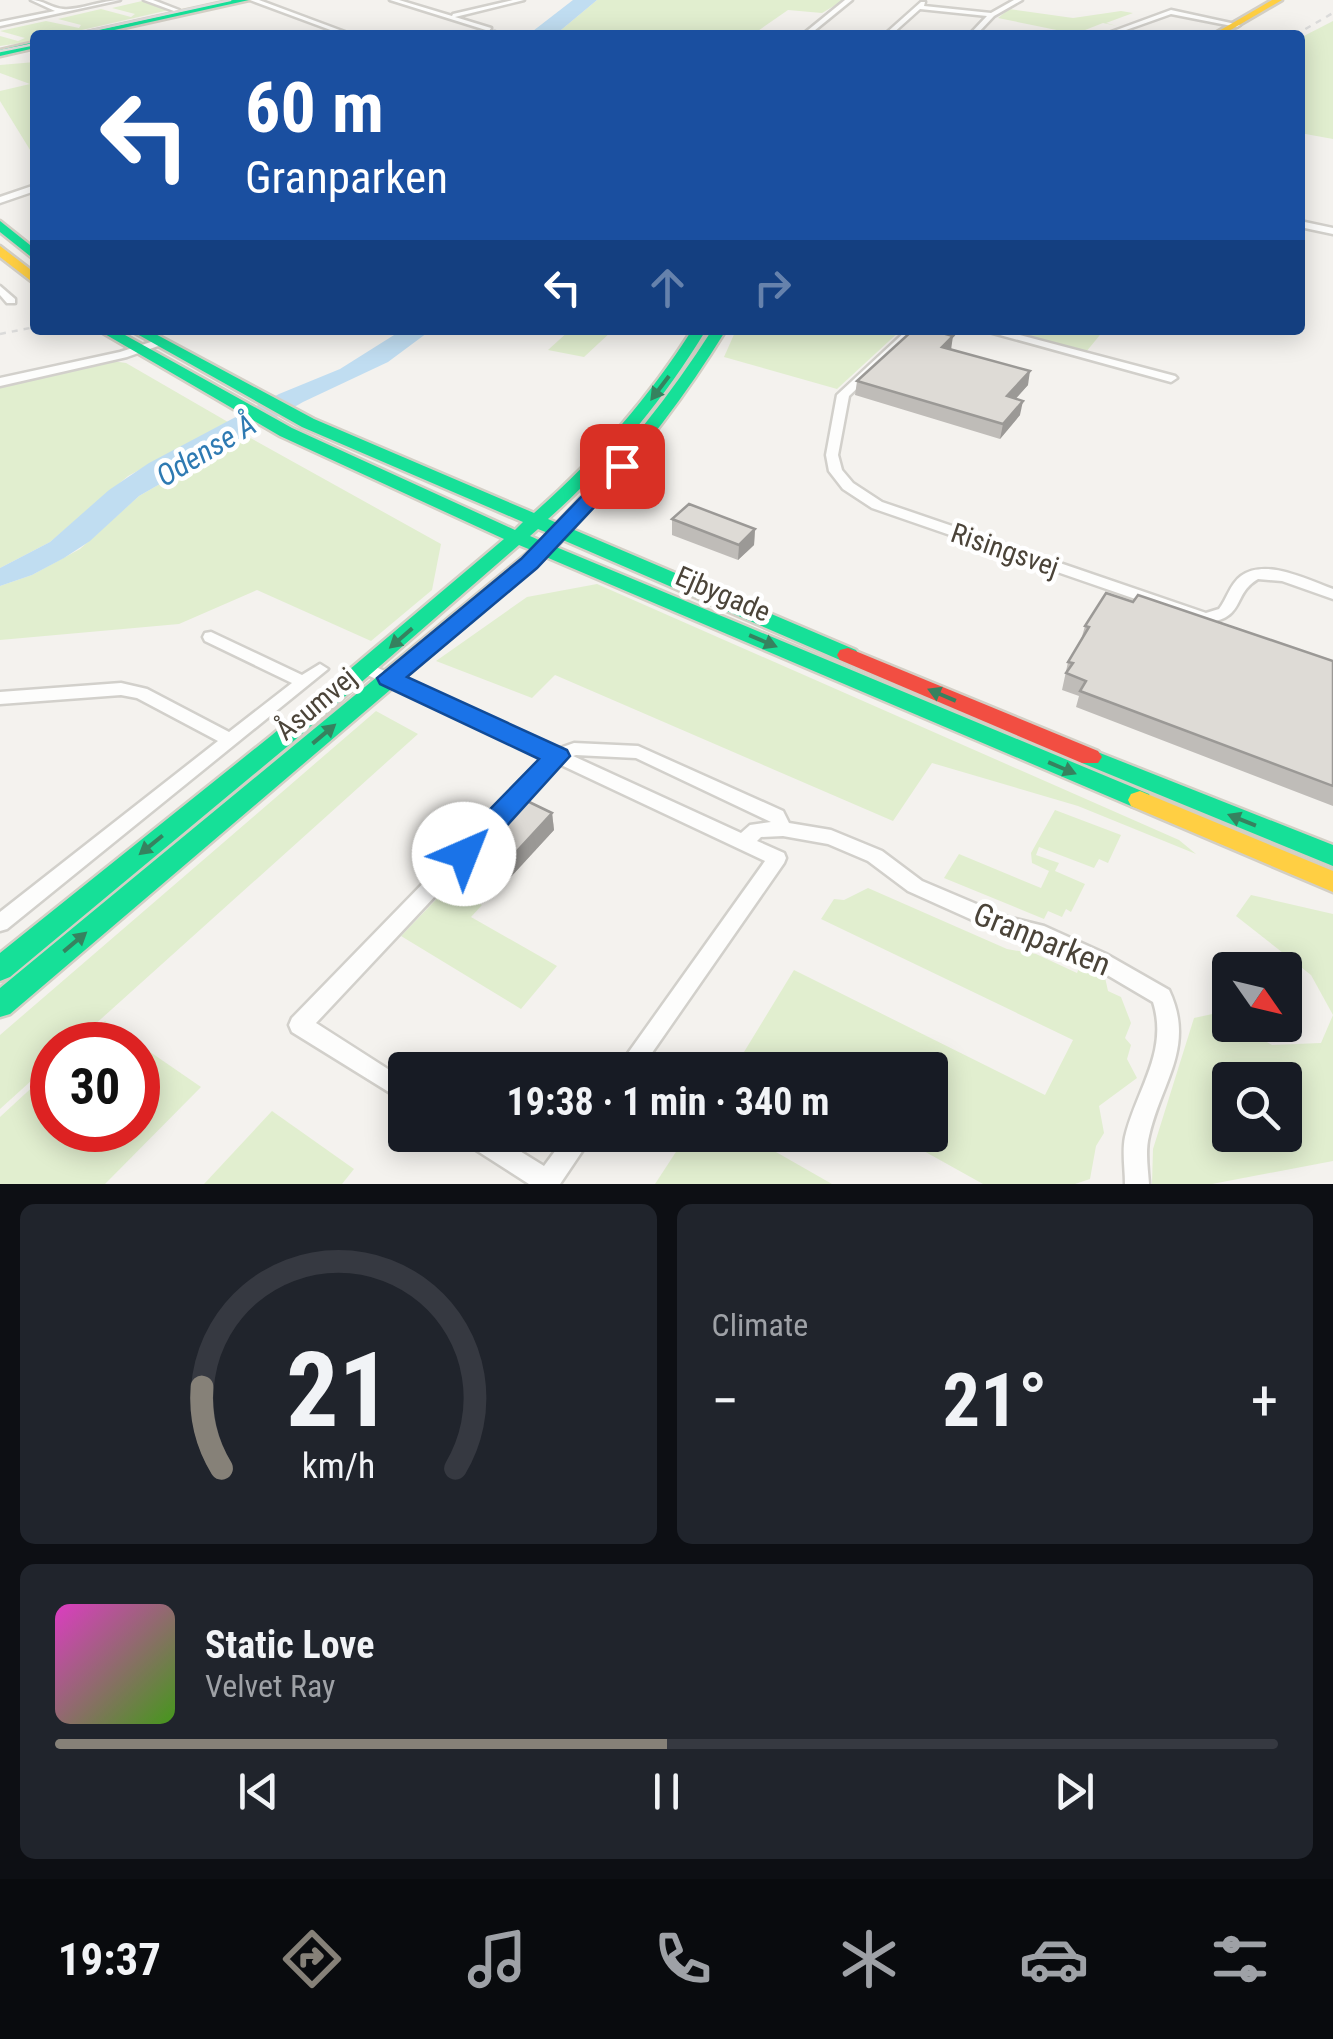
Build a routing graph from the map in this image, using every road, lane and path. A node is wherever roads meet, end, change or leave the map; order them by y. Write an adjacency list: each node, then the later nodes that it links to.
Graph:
1 (34, 0): 14 (street)
2 (117, 0): 14 (street)
3 (146, 0): 13 (street)
4 (222, 0): 13 (street)
5 (249, 0): 20 (street); 21 (street)
6 (392, 0): 16 (street)
7 (521, 0): 16 (street)
8 (850, 0): 23 (street)
9 (926, 0): 12 (street)
10 (1020, 0): 15 (street)
11 (1278, 0): 18 (street)
12 (919, 6): 15 (street); 24 (street)
13 (176, 10): 19 (street)
14 (62, 11): 17 (street)
15 (992, 15): 25 (street)
16 (451, 16): 22 (street)
17 (0, 24)
18 (1237, 26): 26 (street); 27 (street)
19 (100, 30)
20 (105, 30)
21 (336, 30)
22 (486, 30)
23 (811, 30)
24 (893, 30)
25 (977, 30)
26 (1120, 30)
27 (1228, 30)
28 (30, 44): 29 (street)
29 (0, 50)
30 (30, 190): 31 (street)
31 (0, 200)
32 (0, 225): 36 (street)
33 (1305, 225): 34 (street)
34 (1333, 231)
35 (0, 250): 37 (street)
36 (30, 252)
37 (30, 276)
38 (0, 289): 39 (street)
39 (11, 301)
40 (695, 335): 49 (street, Åsumvej, one-way to 49)
41 (716, 335): 52 (street, Åsumvej)
42 (908, 335): 57 (street, Risingsvej)
43 (1007, 335): 45 (street)
44 (136, 340): 46 (street); 47 (street, Ejbygade); 47 (street, Ejbygade)
45 (1171, 378)
46 (0, 382)
47 (240, 399): 48 (street, Ejbygade)
48 (296, 427): 50 (street, Ejbygade); 51 (street, Ejbygade)
49 (605, 457): 51 (street); 53 (street, Åsumvej)
50 (376, 474): 53 (street, Ejbygade); 54 (street)
51 (512, 510): 53 (street, Ejbygade)
52 (576, 515): 53 (street, Åsumvej); 56 (street)
53 (540, 535): 54 (street, Åsumvej); 55 (street, Ejbygade); 56 (street, Ejbygade); 58 (street); 60 (street)
54 (500, 552): 61 (street, Åsumvej, one-way to 61)
55 (569, 559): 60 (street); 71 (street, Ejbygade, one-way to 71)
56 (651, 570): 58 (street, Ejbygade)
57 (1333, 594)
58 (770, 621): 70 (street, Ejbygade, one-way to 58)
59 (211, 638): 64 (street, Åsumvej)
60 (434, 642): 63 (street, Åsumvej)
61 (367, 668): 63 (street); 73 (street, Åsumvej, one-way to 73)
62 (320, 669): 64 (street, Åsumvej)
63 (389, 678): 67 (street); 74 (street, Åsumvej, one-way to 63)
64 (304, 682): 66 (street, Åsumvej)
65 (0, 698): 66 (street)
66 (231, 740): 72 (street, Åsumvej)
67 (557, 756): 68 (street); 69 (street); 76 (street)
68 (783, 829): 69 (street, Granparken); 79 (street, Granparken)
69 (743, 842): 75 (street)
70 (1333, 856)
71 (1333, 878)
72 (4, 913)
73 (0, 970)
74 (0, 1005)
75 (640, 1052)
76 (388, 1081)
77 (500, 1152): 78 (street)
78 (569, 1152)
79 (1137, 1184)

